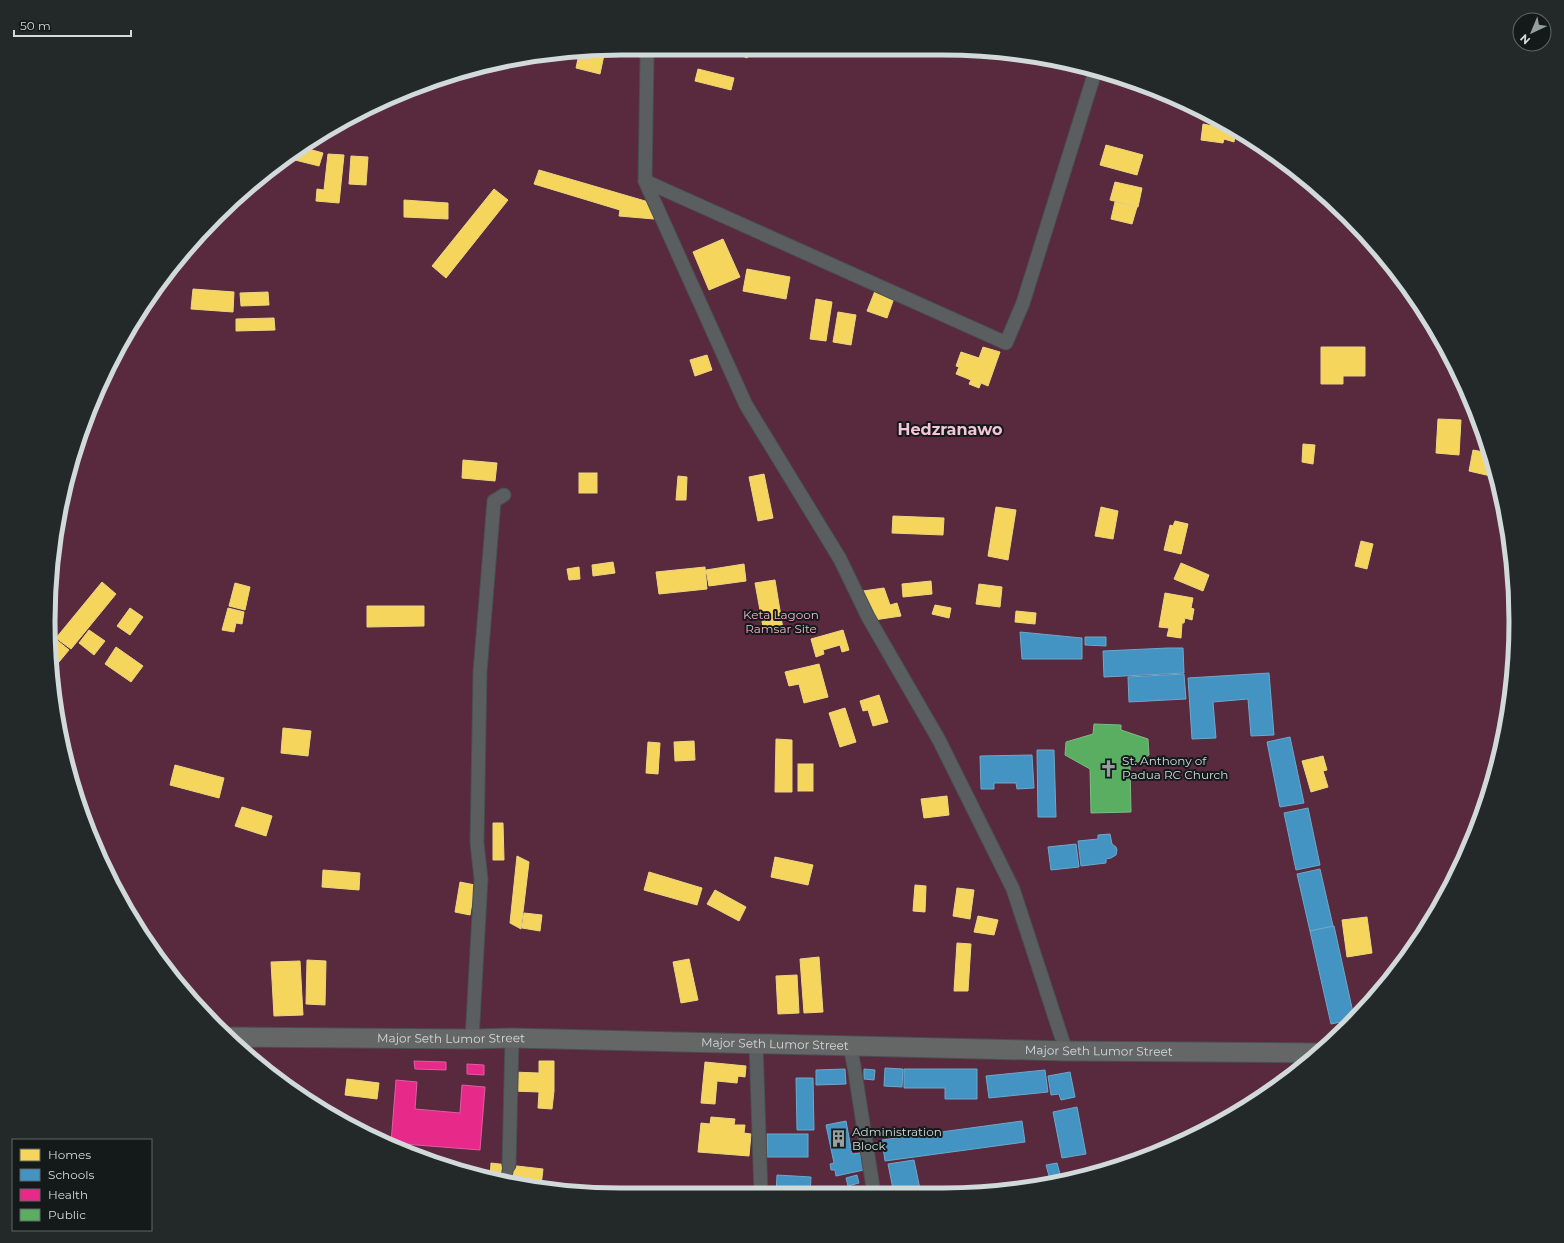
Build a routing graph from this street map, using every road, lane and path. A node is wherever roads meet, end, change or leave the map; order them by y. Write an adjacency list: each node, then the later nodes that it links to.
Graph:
1 (646, 55): 3 (street)
2 (1094, 76): 3 (street)
3 (645, 181): 10 (street)
4 (504, 495): 7 (street)
5 (237, 1037): 7 (main road, Major Seth Lumor Street)
6 (512, 1038): 7 (main road, Major Seth Lumor Street); 8 (main road, Major Seth Lumor Street); 12 (street)
7 (472, 1039)
8 (756, 1044): 9 (main road, Major Seth Lumor Street); 14 (street)
9 (850, 1046): 10 (main road, Major Seth Lumor Street); 15 (street)
10 (1066, 1051): 11 (main road, Major Seth Lumor Street)
11 (1309, 1053)
12 (509, 1165): 13 (street)
13 (506, 1176)
14 (761, 1188)
15 (873, 1188)

